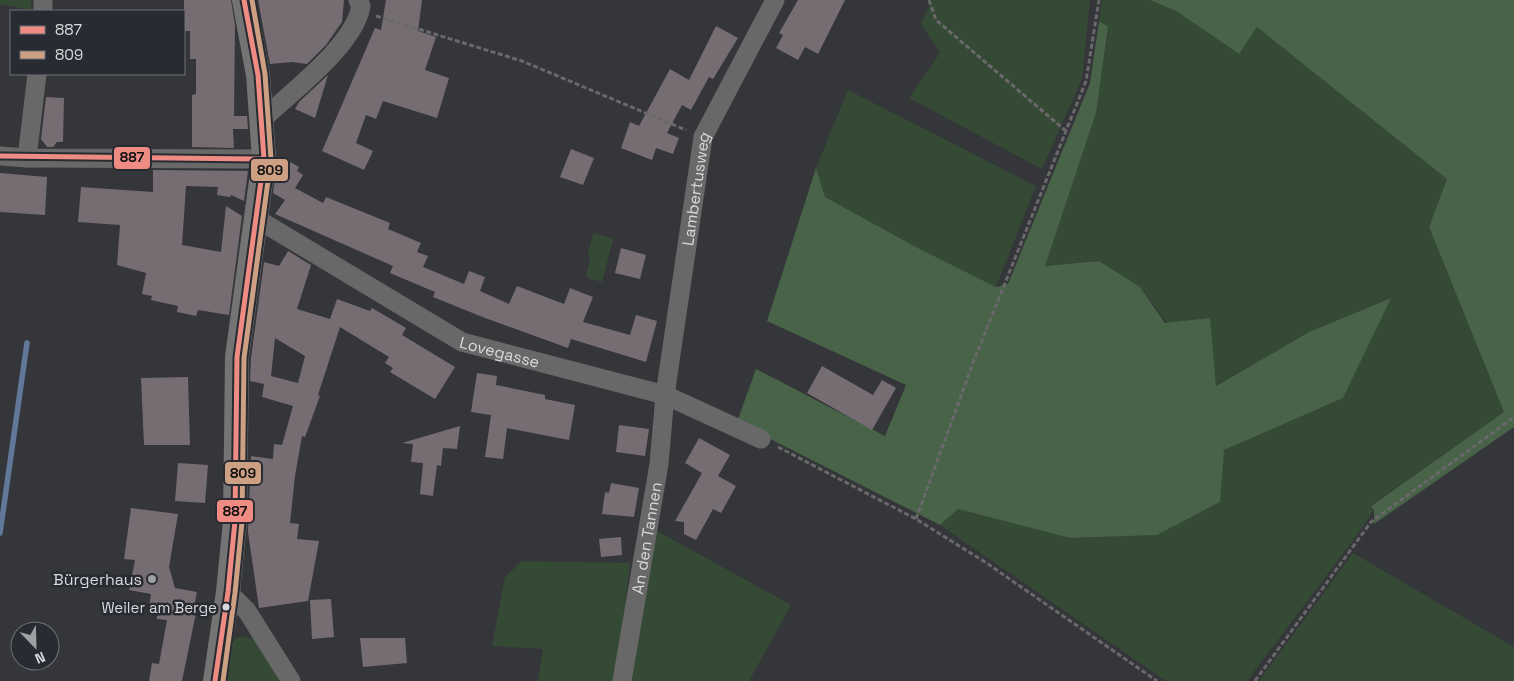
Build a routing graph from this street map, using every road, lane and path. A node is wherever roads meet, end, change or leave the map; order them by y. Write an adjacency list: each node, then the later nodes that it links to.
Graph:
1 (244, 0): 7 (main road)
2 (775, 0): 9 (street, Lambertusweg)
3 (929, 0): 8 (path)
4 (1099, 0): 8 (path)
5 (359, 6): 7 (street); 9 (path)
6 (37, 75): 11 (street)
7 (262, 120): 12 (main road)
8 (1066, 131): 17 (path)
9 (703, 137): 14 (street, Lambertusweg)
10 (0, 156): 11 (street)
11 (27, 158): 12 (street)
12 (264, 159): 13 (main road)
13 (256, 219): 14 (street, Lovegasse); 18 (main road)
14 (665, 396): 16 (street, Lovegasse); 21 (street, An den Tannen)
15 (1514, 417): 23 (path)
16 (761, 439): 17 (path)
17 (916, 519): 22 (path)
18 (228, 592): 19 (main road); 20 (street)
19 (215, 681)
20 (291, 681)
21 (622, 681)
22 (1158, 681)
23 (1255, 681)

